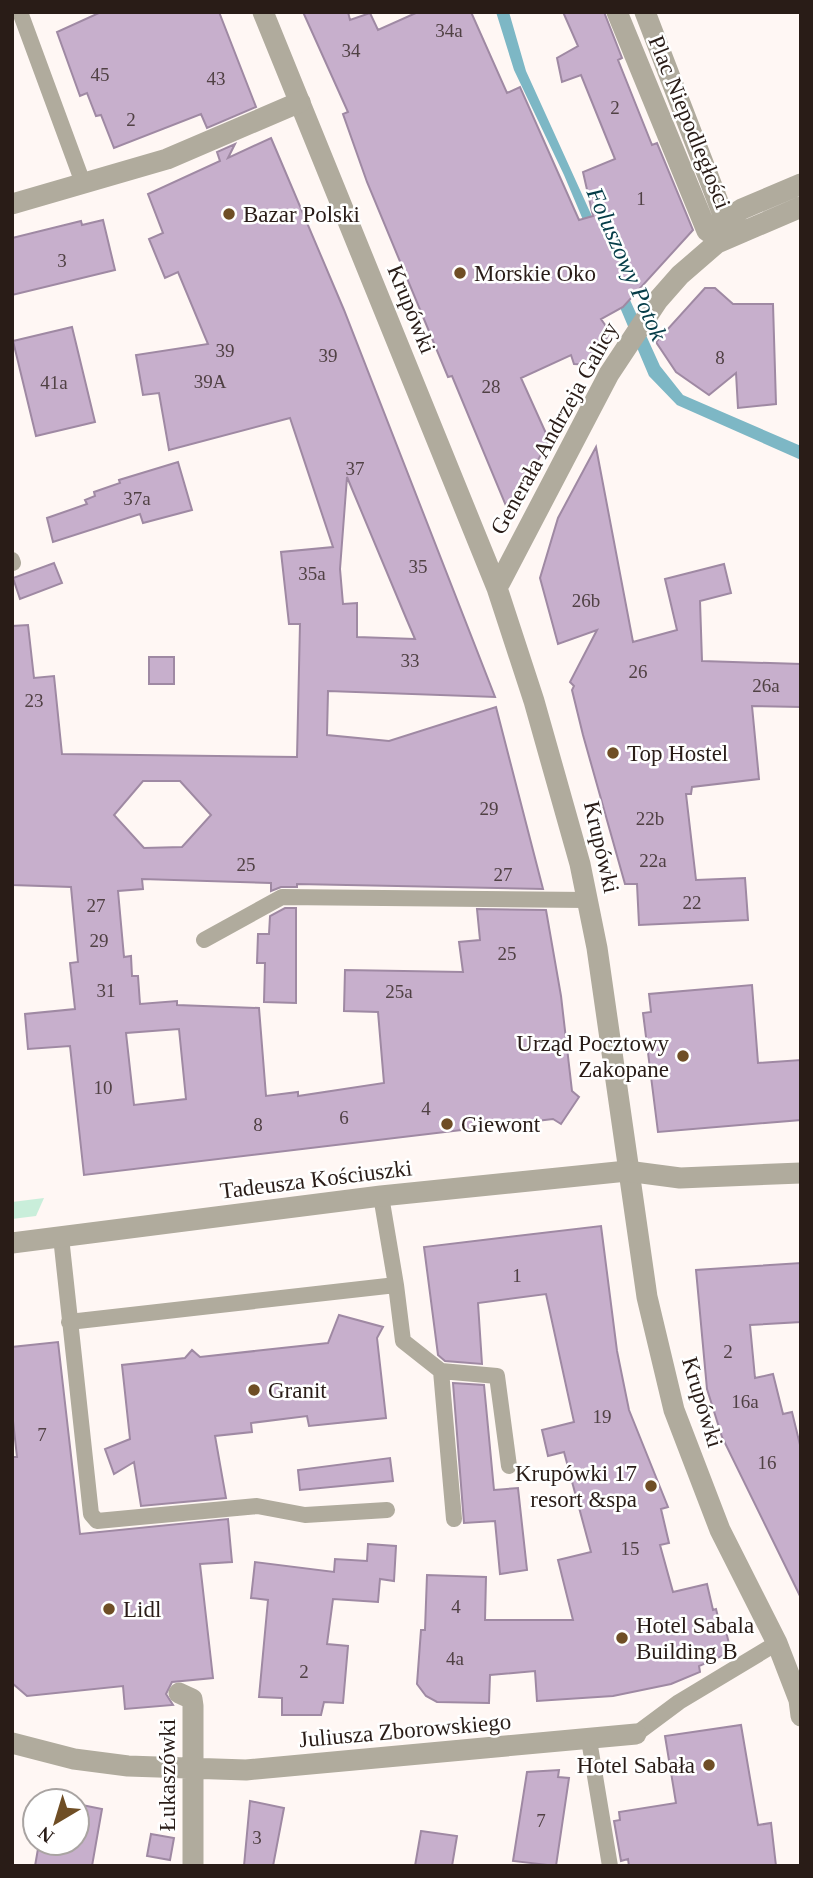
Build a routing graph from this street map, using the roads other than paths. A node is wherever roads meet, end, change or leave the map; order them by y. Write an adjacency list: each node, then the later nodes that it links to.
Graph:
1 (20, 12): 6 (lane)
2 (263, 12): 5 (street, Krupówki)
3 (617, 12): 10 (street, Plac Niepodległości)
4 (645, 12): 10 (street)
5 (300, 102): 6 (street); 11 (street, Krupówki)
6 (83, 183): 8 (street)
7 (801, 184): 10 (street, Plac Niepodległości)
8 (12, 204)
9 (801, 207): 10 (street, Generała Andrzeja Galicy)
10 (728, 227): 11 (street, Generała Andrzeja Galicy)
11 (497, 588): 12 (street, Krupówki)
12 (587, 900): 13 (lane); 14 (street, Krupówki)
13 (204, 940)
14 (627, 1171): 15 (street, Tadeusza Kościuszki); 16 (street, Tadeusza Kościuszki); 25 (street, Krupówki)
15 (801, 1173)
16 (381, 1196): 17 (street, Tadeusza Kościuszki); 19 (lane)
17 (61, 1237): 18 (street, Tadeusza Kościuszki); 20 (lane)
18 (12, 1243)
19 (396, 1284): 20 (lane); 21 (lane)
20 (69, 1322): 23 (lane)
21 (441, 1371): 22 (lane); 24 (lane)
22 (509, 1466)
23 (387, 1510)
24 (454, 1519)
25 (778, 1643): 27 (street, Krupówki); 28 (lane, Juliusza Zborowskiego)
26 (179, 1693): 31 (street, Łukaszówki)
27 (800, 1705)
28 (636, 1734): 29 (street, Juliusza Zborowskiego)
29 (589, 1740): 31 (street, Juliusza Zborowskiego); 33 (lane)
30 (12, 1742): 31 (street, Juliusza Zborowskiego)
31 (192, 1770): 32 (street, Łukaszówki)
32 (193, 1866)
33 (610, 1866)

